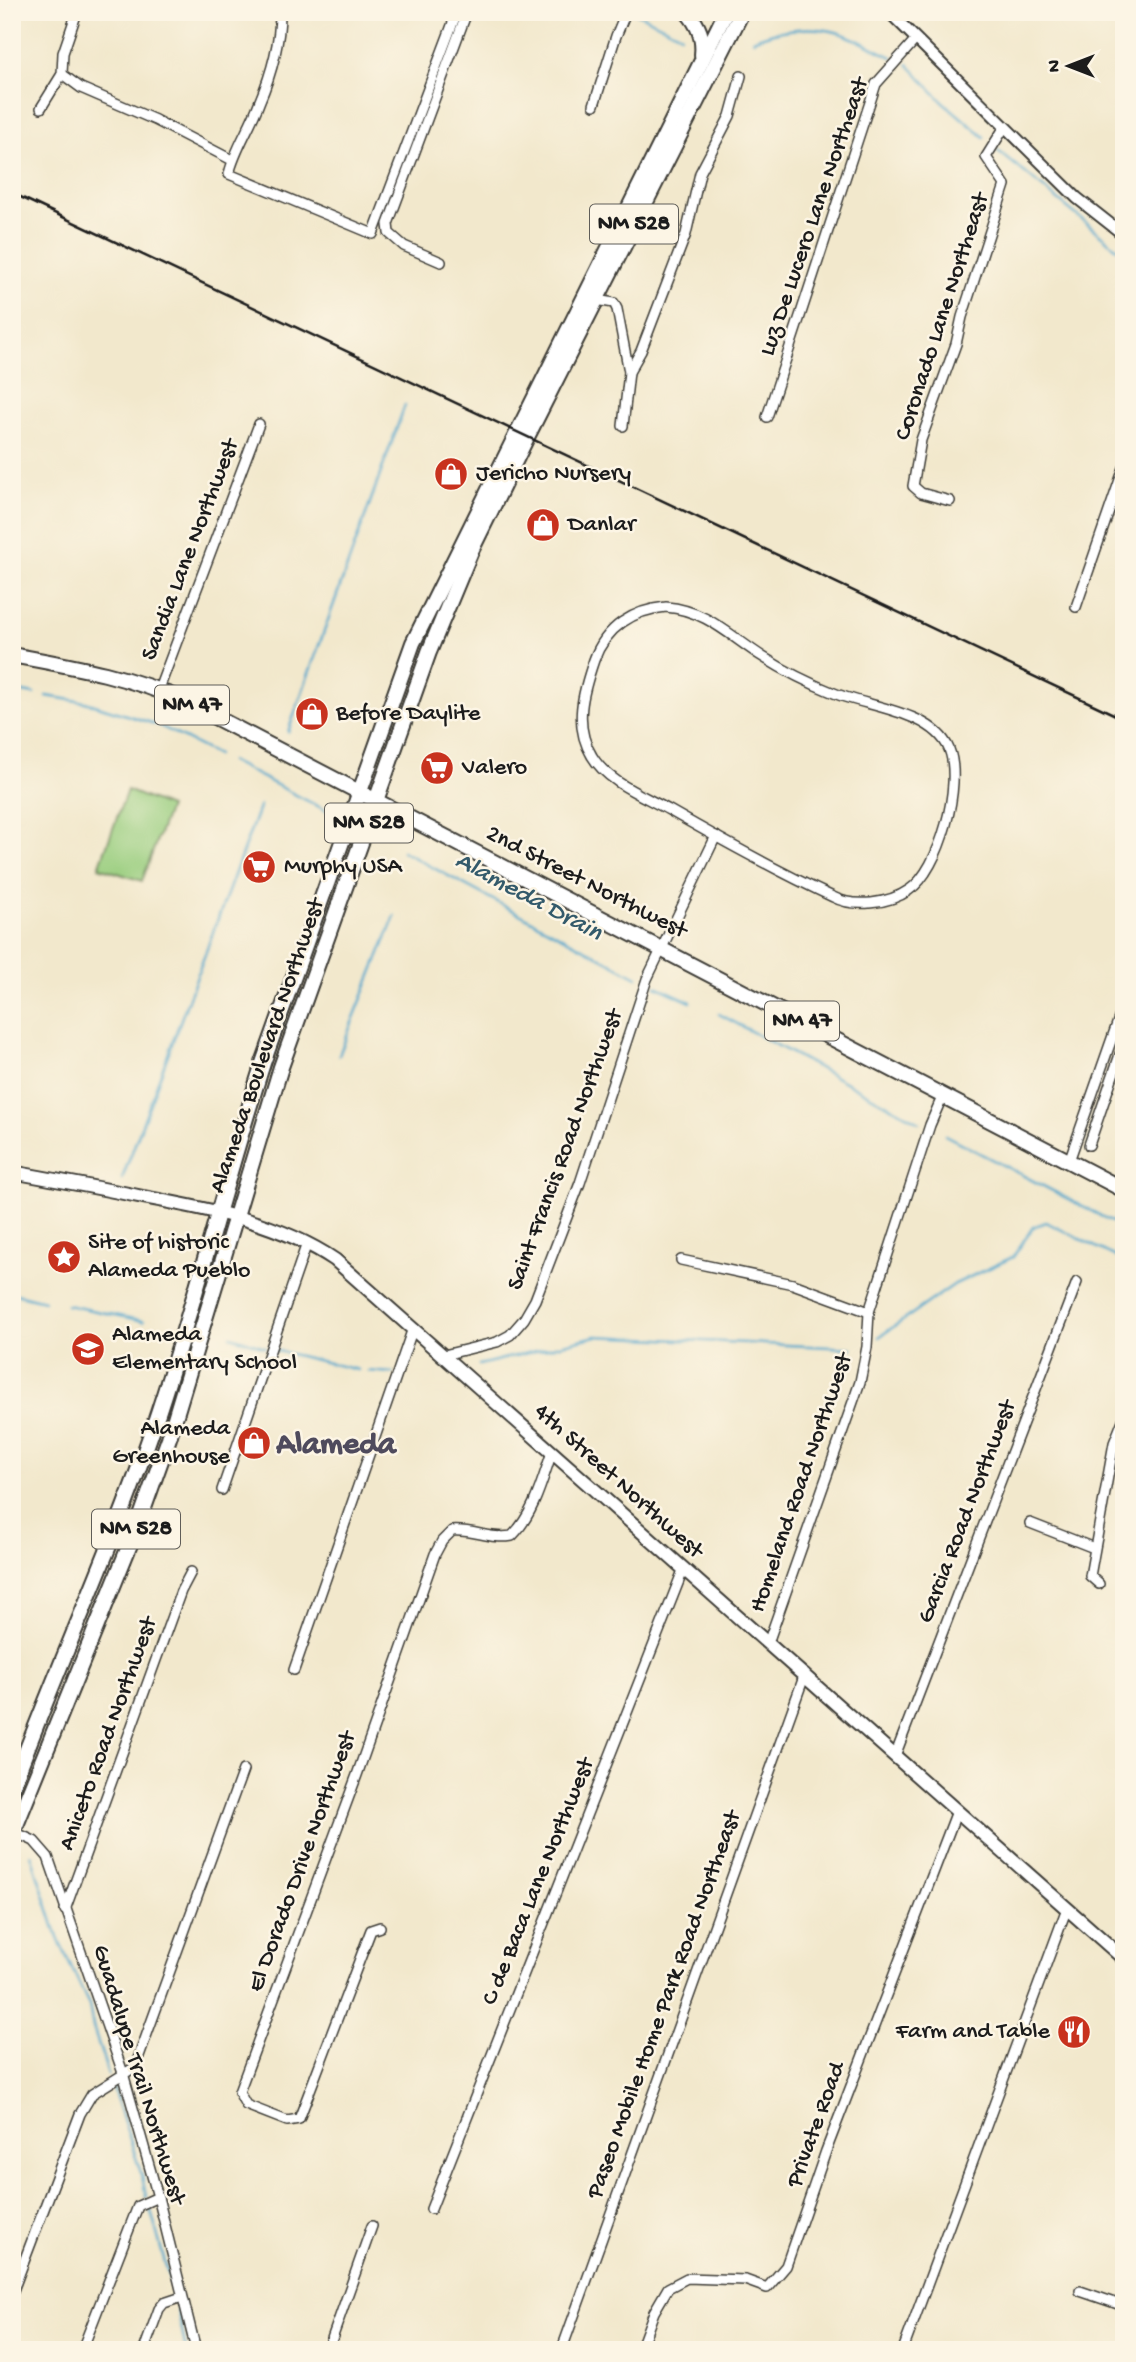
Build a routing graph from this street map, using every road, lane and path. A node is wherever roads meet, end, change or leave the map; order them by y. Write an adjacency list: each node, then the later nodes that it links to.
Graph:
1 (77, 12): 12 (street)
2 (280, 12): 17 (street)
3 (457, 12): 17 (street)
4 (467, 12): 19 (street)
5 (626, 12): 14 (street)
6 (687, 12): 11 (main road)
7 (726, 12): 11 (main road, NM 528)
8 (742, 12): 20 (main road, NM 528)
9 (889, 12): 10 (street)
10 (916, 39): 16 (street); 22 (street, Luz De Lucero Lane Northeast)
11 (702, 59): 25 (main road, NM 528)
12 (62, 74): 15 (street); 17 (street)
13 (741, 76): 21 (street)
14 (594, 105)
15 (41, 108)
16 (1004, 128): 18 (street); 27 (street, Coronado Lane Northeast)
17 (232, 160)
18 (1124, 234)
19 (441, 262)
20 (596, 300): 21 (street); 25 (main road, NM 528)
21 (629, 372): 24 (street)
22 (767, 417)
23 (259, 424): 30 (street, Sandia Lane Northwest)
24 (623, 426)
25 (522, 435): 31 (main road, Alameda Boulevard Northwest / NM 528); 32 (main road, Alameda Boulevard Northwest / NM 528)
26 (1124, 468): 28 (street)
27 (950, 501)
28 (1076, 607)
29 (12, 655): 30 (main road, 2nd Street Northwest / NM 47)
30 (159, 689): 31 (main road, 2nd Street Northwest / NM 47)
31 (359, 792): 32 (main road, 2nd Street Northwest / NM 47); 43 (main road, Alameda Boulevard Northwest / NM 528)
32 (377, 802): 34 (main road, 2nd Street Northwest / NM 47); 44 (main road, Alameda Boulevard Northwest / NM 528)
33 (716, 836): 33 (street); 34 (street, Saint Francis Road Northwest)
34 (661, 947): 38 (main road, 2nd Street Northwest / NM 47); 50 (street, Saint Francis Road Northwest)
35 (1124, 1004): 36 (street)
36 (1119, 1033): 40 (street)
37 (1124, 1043): 39 (street)
38 (943, 1095): 40 (main road, 2nd Street Northwest / NM 47); 48 (street, Homeland Road Northwest)
39 (1089, 1145)
40 (1069, 1161): 42 (main road, 2nd Street Northwest / NM 47)
41 (12, 1172): 43 (main road, 4th Street Northwest)
42 (1124, 1190)
43 (218, 1213): 44 (main road, 4th Street Northwest); 64 (main road, Alameda Boulevard Northwest / NM 528)
44 (234, 1217): 45 (main road, 4th Street Northwest); 66 (main road, Alameda Boulevard Northwest / NM 528)
45 (307, 1243): 49 (main road, 4th Street Northwest); 53 (street)
46 (681, 1260): 48 (street)
47 (1077, 1282): 62 (street, Garcia Road Northwest)
48 (869, 1312): 59 (street, Homeland Road Northwest)
49 (413, 1328): 50 (main road, 4th Street Northwest); 60 (street)
50 (444, 1355): 52 (main road, 4th Street Northwest)
51 (1124, 1418): 55 (street)
52 (552, 1452): 56 (main road, 4th Street Northwest); 69 (street, El Dorado Drive Northwest)
53 (222, 1490)
54 (1030, 1523): 55 (street)
55 (1094, 1548): 58 (street)
56 (684, 1568): 59 (main road, 4th Street Northwest); 73 (street, C de Baca Lane Northwest)
57 (191, 1572): 68 (street, Aniceto Road Northwest)
58 (1099, 1584)
59 (768, 1643): 61 (main road, 4th Street Northwest)
60 (294, 1670)
61 (805, 1674): 62 (main road, 4th Street Northwest); 79 (street, Paseo Mobile Home Park Road Northeast)
62 (895, 1756): 65 (main road, 4th Street Northwest)
63 (243, 1770): 71 (street)
64 (12, 1788)
65 (957, 1811): 67 (main road, 4th Street Northwest); 84 (street, Private Road)
66 (13, 1832): 68 (street, Guadalupe Trail Northwest)
67 (1067, 1908): 70 (main road, 4th Street Northwest); 85 (street)
68 (65, 1910): 71 (street, Guadalupe Trail Northwest)
69 (380, 1927)
70 (1124, 1959)
71 (122, 2073): 72 (street, Guadalupe Trail Northwest); 76 (street)
72 (158, 2197): 77 (street, Guadalupe Trail Northwest); 80 (street)
73 (431, 2209)
74 (372, 2226): 83 (street)
75 (1080, 2291): 78 (street)
76 (12, 2293)
77 (182, 2297): 81 (street); 82 (street, Guadalupe Trail Northwest)
78 (1124, 2306)
79 (562, 2349)
80 (82, 2350)
81 (144, 2350)
82 (196, 2350)
83 (328, 2350)
84 (640, 2350)
85 (903, 2350)

